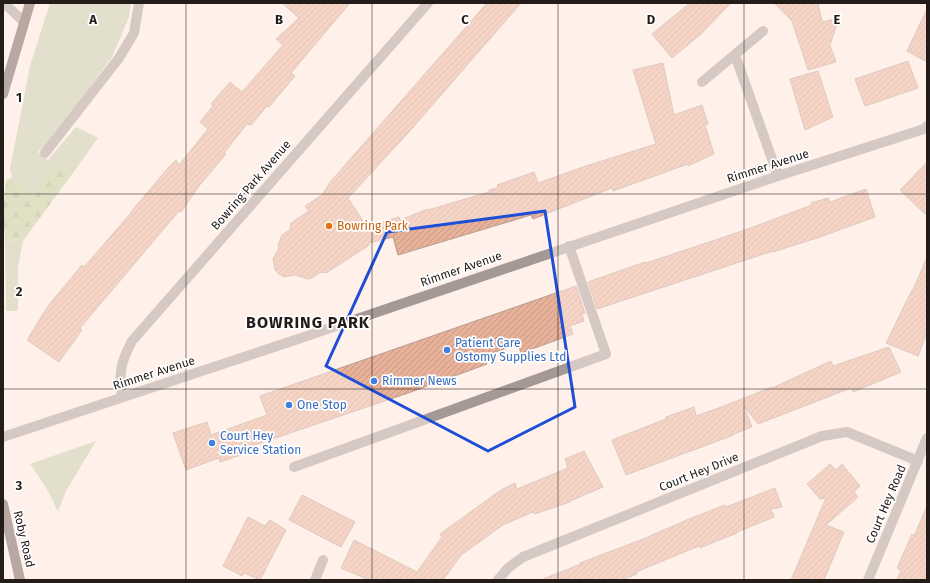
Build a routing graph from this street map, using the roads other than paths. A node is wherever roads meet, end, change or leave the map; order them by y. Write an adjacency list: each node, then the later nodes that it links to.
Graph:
1 (4, 3): 5 (street)
2 (30, 3): 5 (main road)
3 (140, 3): 11 (street)
4 (428, 3): 14 (street, Bowring Park Avenue)
5 (24, 22): 9 (main road)
6 (763, 32): 7 (street)
7 (735, 55): 8 (street); 12 (street)
8 (702, 82)
9 (3, 94)
10 (927, 126): 12 (street, Rimmer Avenue)
11 (45, 153)
12 (778, 176): 13 (street, Rimmer Avenue)
13 (569, 246): 14 (street, Rimmer Avenue); 18 (street)
14 (122, 397): 15 (street, Rimmer Avenue)
15 (3, 437)
16 (927, 438): 17 (street, Court Hey Road)
17 (918, 461): 23 (street, Court Hey Drive); 24 (street, Court Hey Road)
18 (294, 467)
19 (3, 504): 21 (main road, Roby Road)
20 (323, 560): 22 (street)
21 (20, 580)
22 (315, 580)
23 (498, 580)
24 (868, 580)

